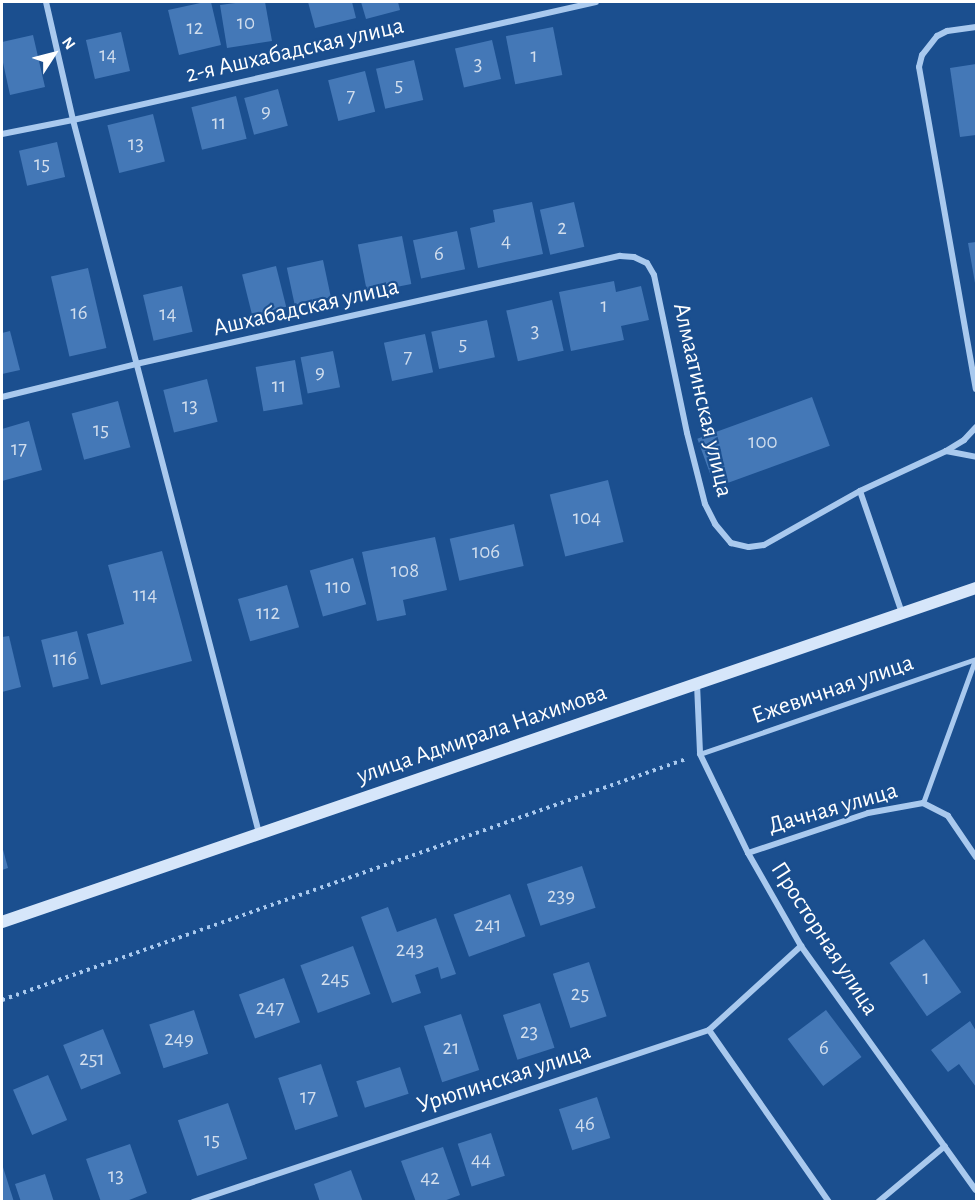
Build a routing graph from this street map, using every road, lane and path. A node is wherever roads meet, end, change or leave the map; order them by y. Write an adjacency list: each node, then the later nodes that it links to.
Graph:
1 (46, 2): 4 (street)
2 (596, 2): 4 (street, 2-я Ашхабадская улица)
3 (976, 27): 8 (street)
4 (73, 120): 5 (street, 2-я Ашхабадская улица); 7 (street)
5 (2, 134)
6 (620, 256): 7 (street, Ашхабадская улица); 13 (street, Алмаатинская улица)
7 (136, 364): 9 (street, Ашхабадская улица); 20 (street)
8 (976, 389)
9 (2, 397)
10 (976, 427): 11 (street, Алмаатинская улица)
11 (946, 451): 12 (street); 13 (street, Алмаатинская улица)
12 (976, 457)
13 (860, 491): 15 (street)
14 (976, 588): 15 (main road, улица Адмирала Нахимова)
15 (902, 613): 17 (main road, улица Адмирала Нахимова)
16 (976, 659): 18 (lane, Ежевичная улица); 19 (lane)
17 (697, 683): 18 (street, Просторная улица); 20 (main road, улица Адмирала Нахимова)
18 (700, 754): 21 (street, Просторная улица); 25 (path)
19 (923, 803): 21 (street, Дачная улица); 22 (street, Дачная улица)
20 (259, 834): 23 (main road, улица Адмирала Нахимова)
21 (748, 853): 24 (street, Просторная улица)
22 (976, 858)
23 (2, 922)
24 (801, 946): 26 (street, Урюпинская улица); 27 (street, Просторная улица)
25 (2, 1000)
26 (709, 1030): 29 (street, Урюпинская улица); 30 (street)
27 (945, 1146): 28 (street, Просторная улица); 31 (street)
28 (976, 1190)
29 (193, 1202)
30 (829, 1202)
31 (878, 1202)

